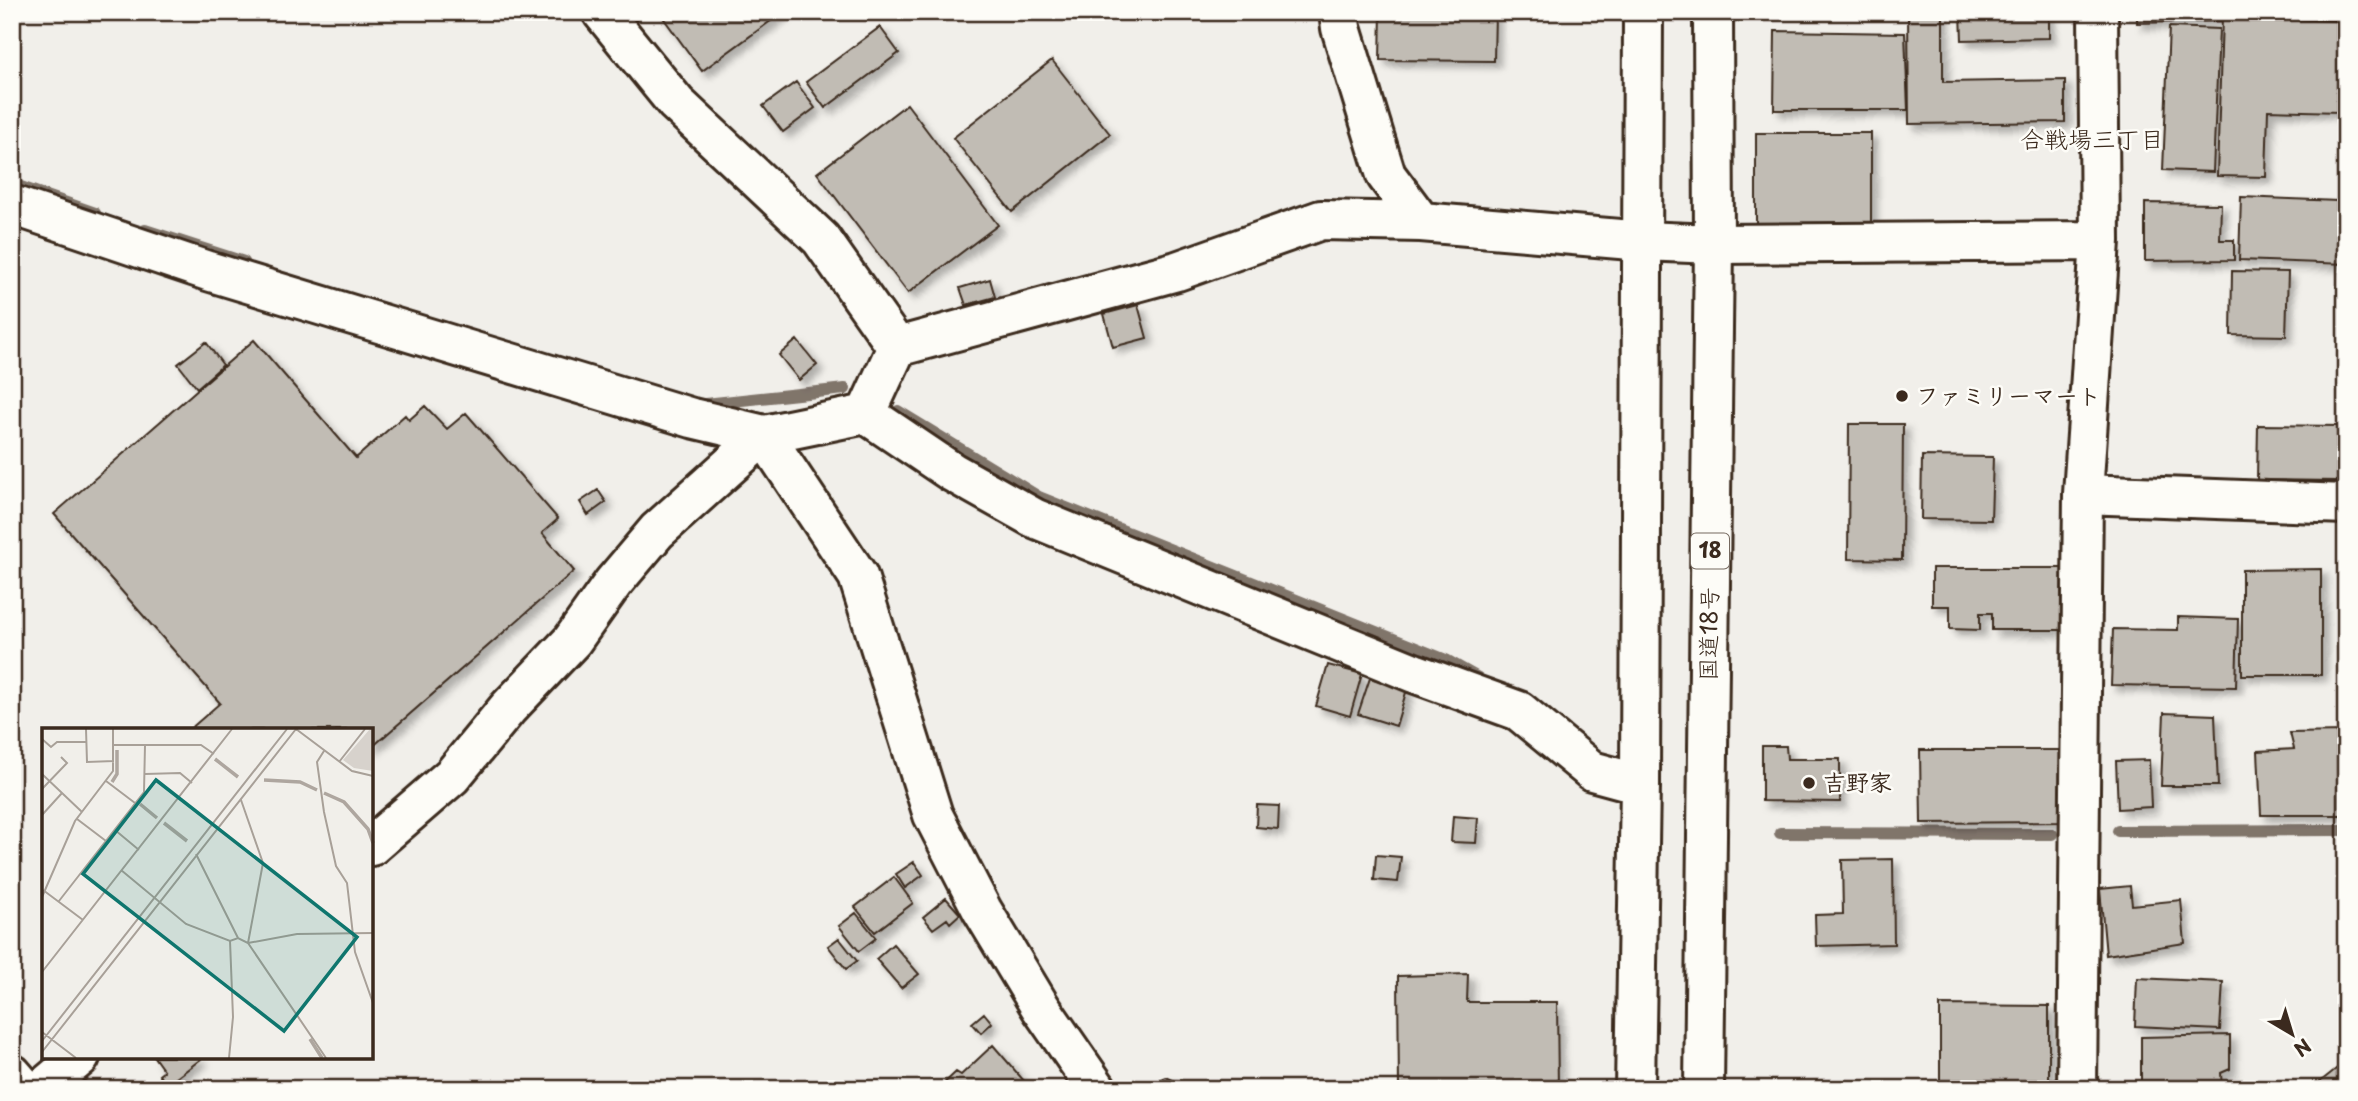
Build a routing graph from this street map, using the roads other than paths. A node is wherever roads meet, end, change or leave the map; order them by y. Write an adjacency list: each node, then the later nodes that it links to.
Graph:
1 (602, 12): 11 (main road)
2 (1339, 12): 7 (main road)
3 (1643, 12): 9 (main road)
4 (1713, 12): 10 (main road, 国道18号 / 18)
5 (2098, 12): 8 (main road)
6 (12, 205): 13 (main road)
7 (1421, 222): 9 (main road); 11 (main road)
8 (2100, 241): 10 (main road); 14 (main road)
9 (1643, 242): 10 (main road); 16 (main road)
10 (1714, 244): 24 (main road, 国道18号 / 18)
11 (897, 347): 12 (main road)
12 (866, 414): 13 (main road); 16 (main road)
13 (764, 435): 17 (main road); 22 (main road)
14 (2083, 494): 15 (main road); 25 (main road)
15 (2346, 504)
16 (1640, 784): 23 (main road)
17 (373, 844)
18 (78, 1059): 21 (main road)
19 (12, 1074): 20 (main road)
20 (25, 1089)
21 (42, 1089)
22 (1097, 1089)
23 (1635, 1089)
24 (1704, 1089)
25 (2077, 1089)

